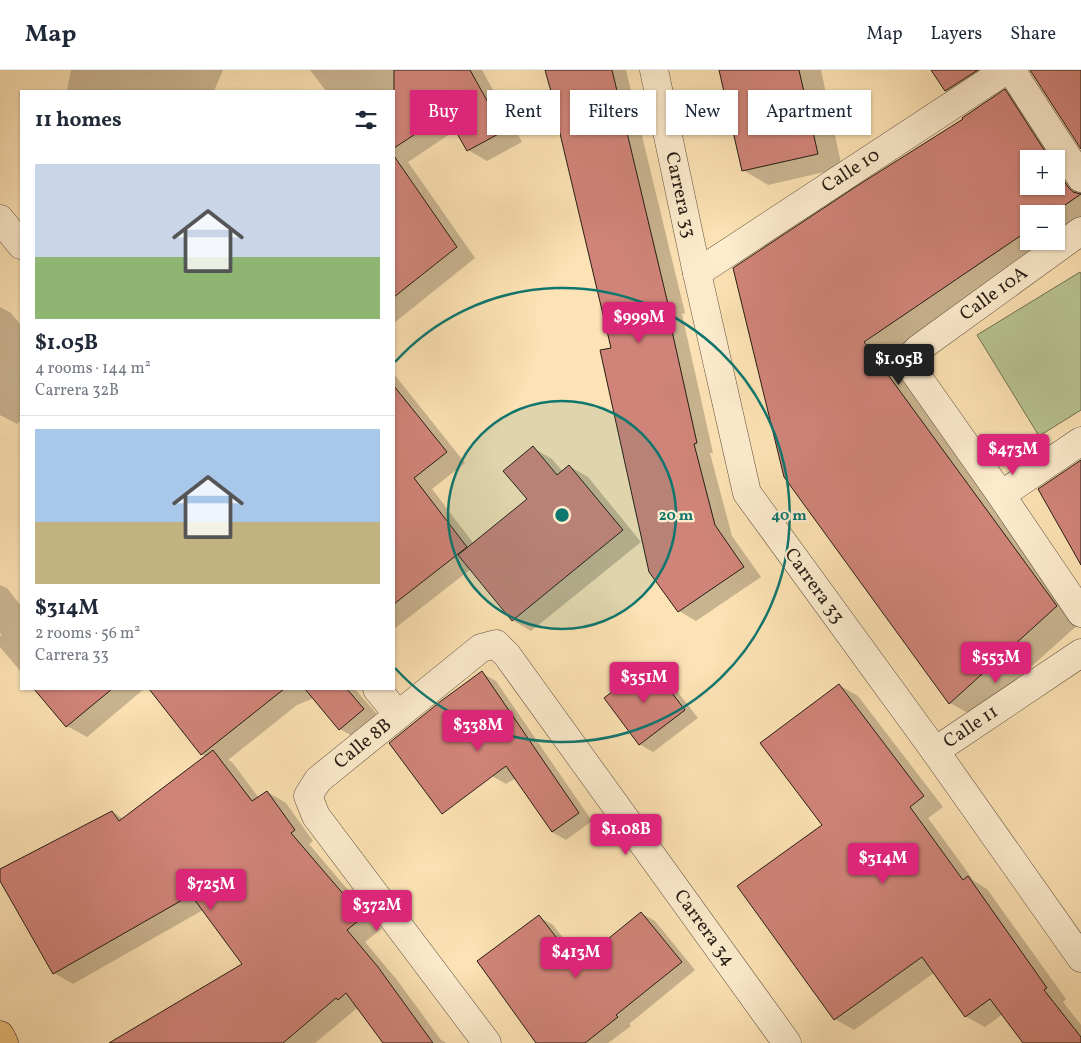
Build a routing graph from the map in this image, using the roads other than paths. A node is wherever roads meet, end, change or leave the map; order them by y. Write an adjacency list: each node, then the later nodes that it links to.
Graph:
1 (654, 70): 8 (street, Carrera 33)
2 (1006, 70): 8 (street, Calle 10)
3 (1011, 70): 4 (street)
4 (1081, 178)
5 (0, 219): 7 (street)
6 (1081, 231): 10 (street, Calle 10A)
7 (20, 244)
8 (697, 273): 16 (street, Carrera 33)
9 (1081, 441): 10 (street)
10 (1001, 495): 11 (street)
11 (1081, 613)
12 (496, 644): 15 (street, Calle 8B); 21 (street, Carrera 34)
13 (1081, 653): 16 (street, Calle 11)
14 (378, 690): 15 (street)
15 (398, 715): 20 (street, Calle 8B)
16 (935, 751): 17 (street, Carrera 33)
17 (1081, 958)
18 (0, 1036): 19 (main road)
19 (4, 1043)
20 (488, 1043)
21 (787, 1043)

